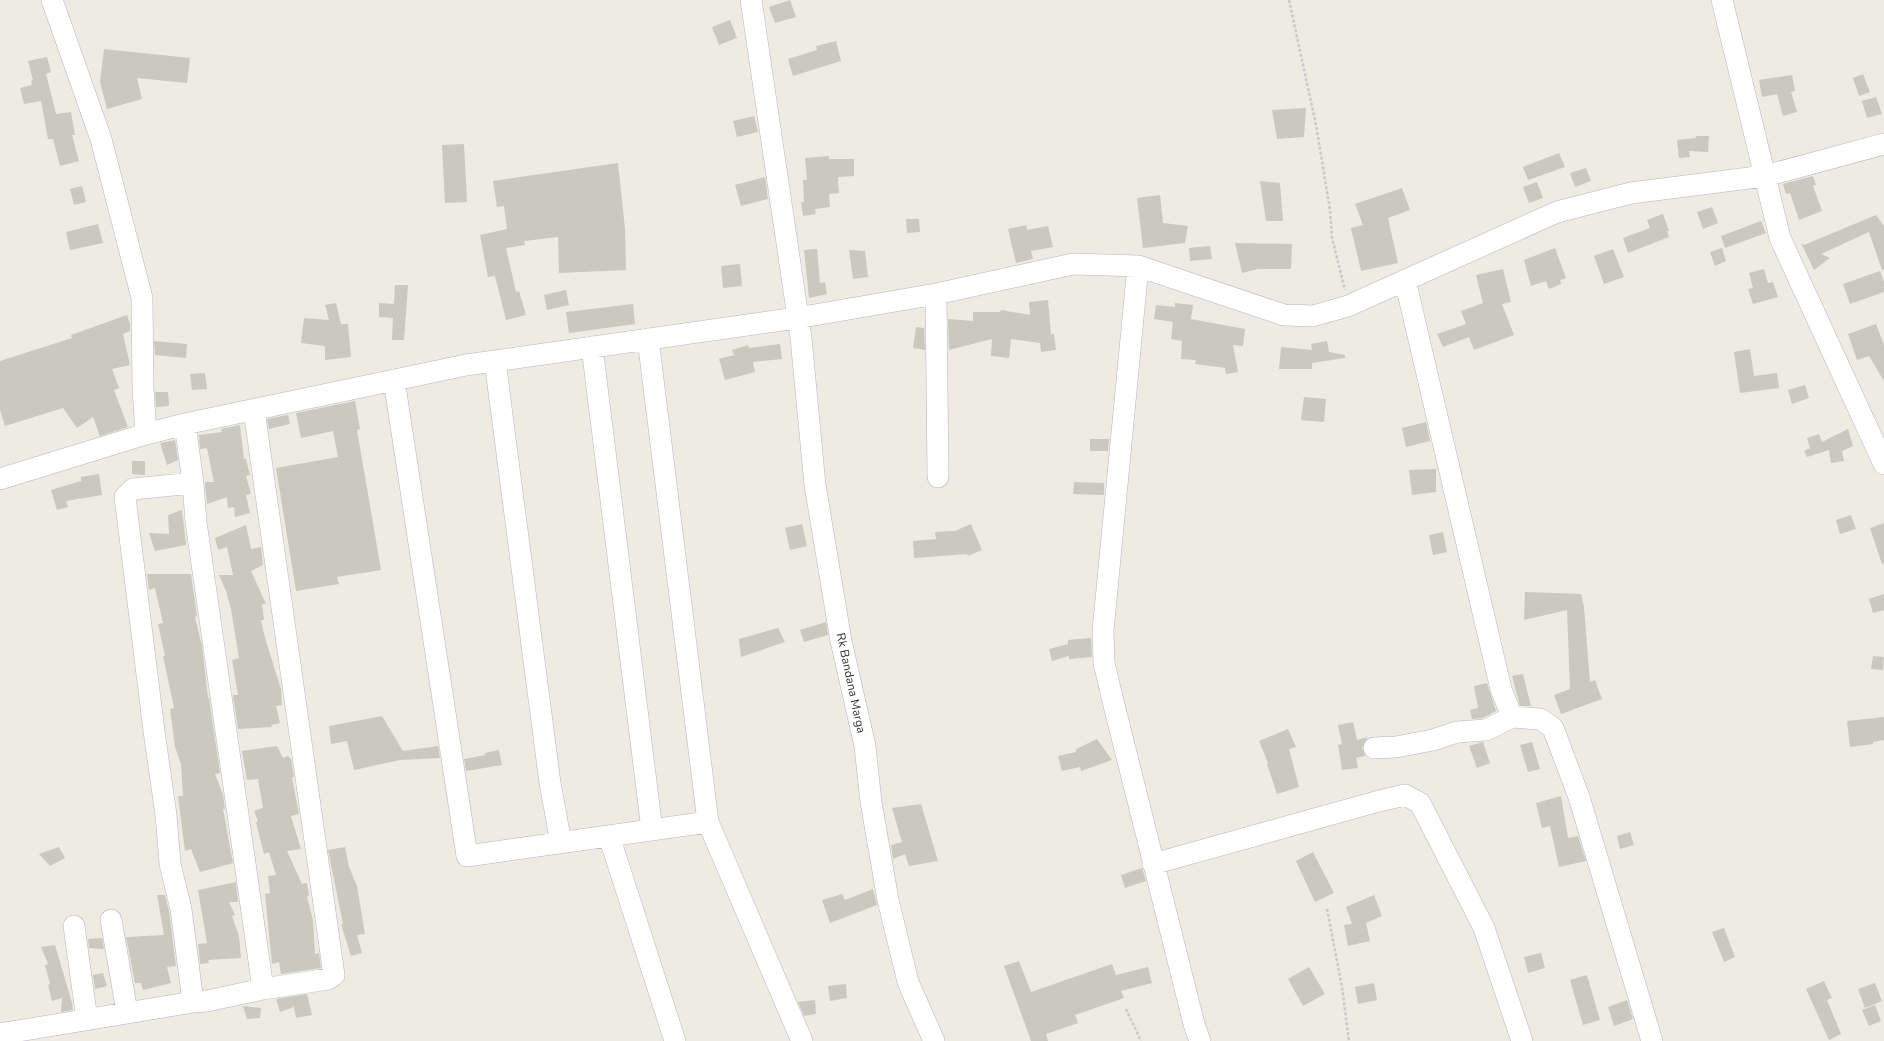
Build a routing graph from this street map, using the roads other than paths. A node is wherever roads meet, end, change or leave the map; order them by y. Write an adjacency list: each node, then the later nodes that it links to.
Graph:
1 (52, 0): 16 (street)
2 (751, 0): 9 (street, Rk Bandana Marga)
3 (1722, 0): 5 (street)
4 (1884, 144): 5 (street)
5 (1764, 176): 7 (street); 17 (street)
6 (1138, 266): 7 (street); 8 (street); 27 (street)
7 (1405, 280): 21 (street)
8 (936, 294): 9 (street); 18 (street)
9 (797, 318): 10 (street); 37 (street, Rk Bandana Marga)
10 (648, 339): 11 (street); 23 (street)
11 (592, 347): 12 (street); 24 (street)
12 (495, 361): 13 (street); 26 (street)
13 (394, 380): 14 (street); 26 (street)
14 (254, 410): 15 (street); 30 (street)
15 (185, 424): 16 (street); 20 (street)
16 (146, 434): 19 (street)
17 (1884, 464)
18 (938, 477)
19 (0, 479)
20 (193, 483): 30 (street); 31 (street)
21 (1512, 717): 22 (street); 40 (street)
22 (1374, 748)
23 (708, 822): 24 (street); 36 (street)
24 (652, 830): 25 (street)
25 (609, 836): 26 (street); 35 (street)
26 (561, 843)
27 (1153, 864): 38 (street); 39 (street)
28 (111, 920): 32 (street)
29 (74, 926): 33 (street)
30 (263, 989): 31 (street)
31 (192, 1002): 32 (street)
32 (127, 1012): 33 (street)
33 (87, 1020): 34 (street)
34 (0, 1034)
35 (675, 1041)
36 (802, 1041)
37 (934, 1041)
38 (1200, 1041)
39 (1522, 1041)
40 (1652, 1041)

